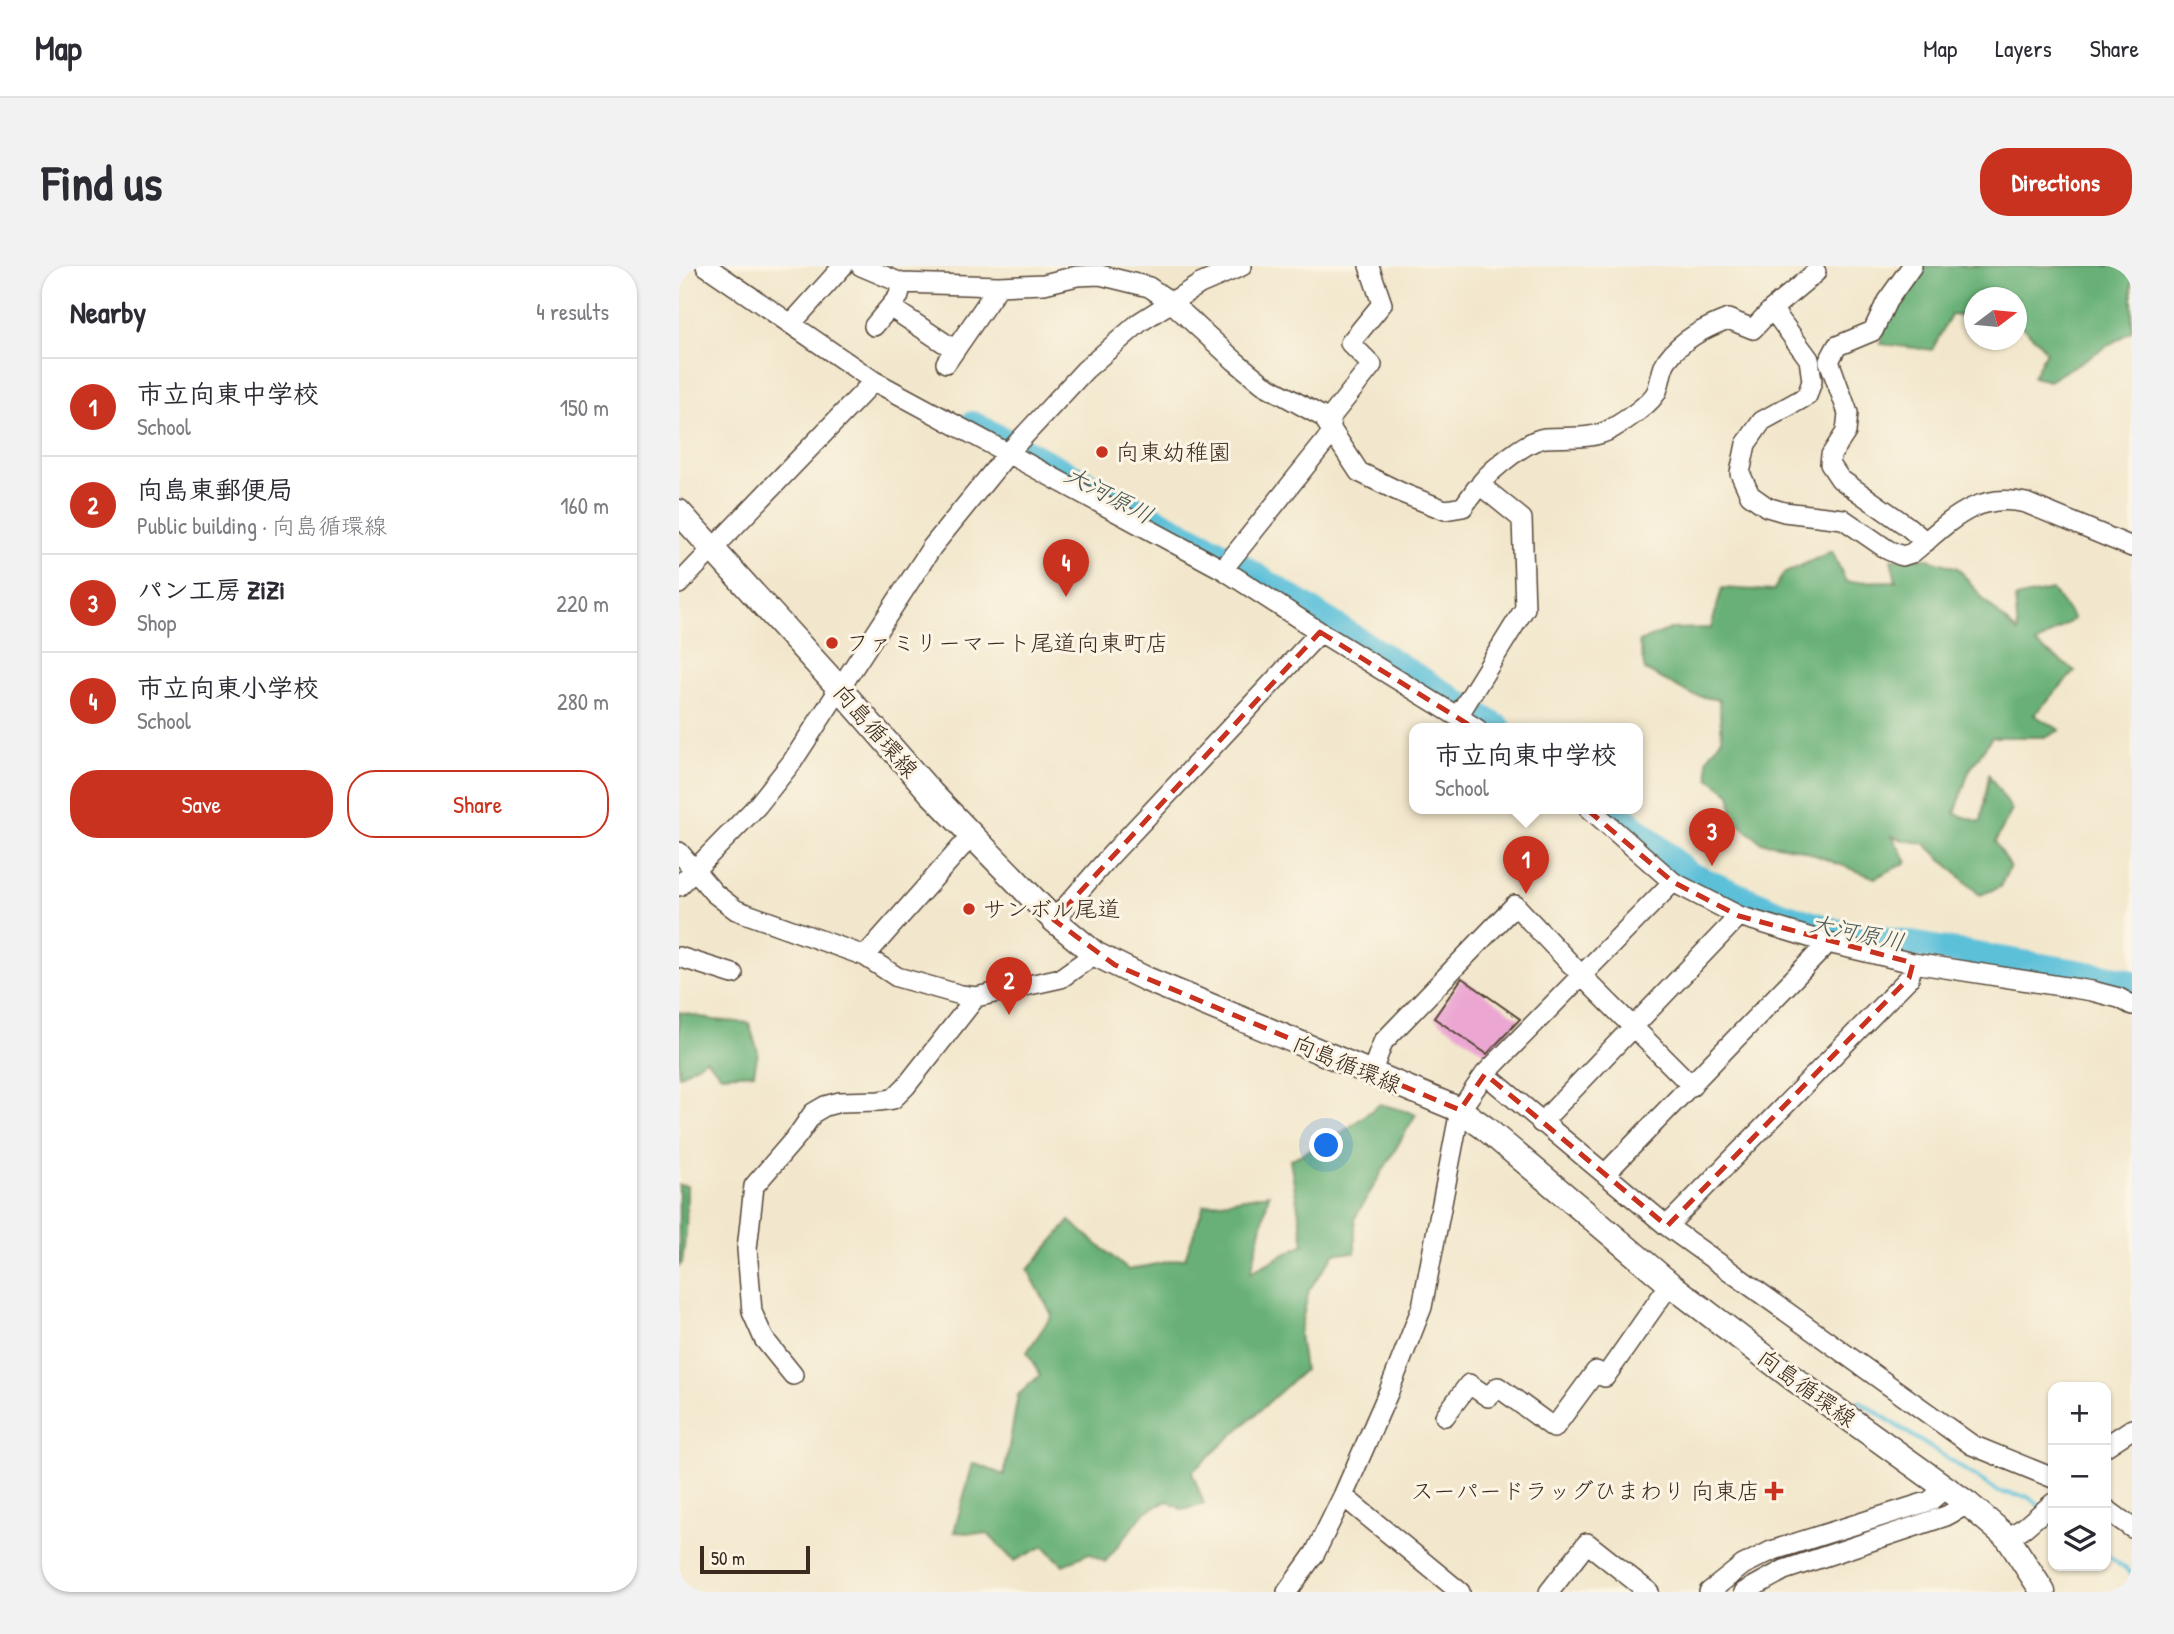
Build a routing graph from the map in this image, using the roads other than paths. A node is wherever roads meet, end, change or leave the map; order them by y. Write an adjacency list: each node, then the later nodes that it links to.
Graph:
1 (706, 266): 14 (street)
2 (843, 266): 14 (street)
3 (861, 266): 9 (street)
4 (1242, 266): 11 (street)
5 (1369, 266): 17 (street)
6 (1912, 266): 21 (street)
7 (1816, 272): 13 (street)
8 (1135, 274): 10 (street); 11 (street)
9 (901, 283): 10 (street); 12 (street)
10 (999, 286): 12 (street)
11 (1171, 302): 17 (street); 18 (street)
12 (890, 307): 15 (street)
13 (1772, 309): 19 (street); 21 (street)
14 (791, 324): 16 (street)
15 (874, 326)
16 (874, 381): 18 (street); 23 (street)
17 (1332, 433): 19 (street); 24 (street)
18 (1009, 452): 26 (street); 27 (street)
19 (1481, 488): 28 (street)
20 (679, 512): 23 (main road, 向島循環線)
21 (1926, 542): 22 (street)
22 (2132, 547)
23 (712, 550): 25 (street); 27 (main road, 向島循環線)
24 (1231, 559)
25 (679, 584)
26 (1319, 632): 28 (street); 37 (street)
27 (841, 689): 31 (main road, 向島循環線); 33 (street)
28 (1458, 716): 29 (street)
29 (1468, 723)
30 (1596, 814): 34 (street)
31 (972, 835): 37 (main road, 向島循環線); 40 (street)
32 (679, 852): 33 (street)
33 (694, 871): 35 (street); 40 (street)
34 (1673, 882): 36 (street); 44 (street)
35 (679, 886)
36 (1739, 916): 38 (street); 47 (street)
37 (1054, 920): 39 (main road, 向島循環線)
38 (1828, 943): 42 (street); 50 (street)
39 (1095, 954): 45 (street); 48 (main road, 向島循環線)
40 (865, 956): 45 (street)
41 (679, 957): 43 (street)
42 (1913, 963): 46 (street); 54 (street)
43 (733, 974)
44 (1582, 976): 47 (street); 48 (street); 49 (street)
45 (976, 997): 56 (street)
46 (2132, 1005)
47 (1635, 1026): 50 (street); 52 (street)
48 (1371, 1074): 51 (main road, 向島循環線)
49 (1485, 1074): 51 (street); 52 (street)
50 (1692, 1086): 53 (street)
51 (1460, 1110): 55 (main road, 向島循環線); 62 (street)
52 (1541, 1123): 53 (street)
53 (1605, 1174): 54 (street)
54 (1667, 1226): 60 (street)
55 (1670, 1284): 57 (street); 61 (main road, 向島循環線)
56 (793, 1375)
57 (1445, 1416)
58 (2132, 1429): 59 (street)
59 (2108, 1445)
60 (2048, 1476)
61 (1945, 1488): 63 (main road, 向島循環線); 72 (street)
62 (1343, 1496): 68 (street); 69 (street)
63 (1968, 1504): 67 (main road, 向島循環線); 73 (street)
64 (2048, 1507): 67 (street)
65 (2111, 1513): 66 (street)
66 (2132, 1528)
67 (2016, 1532): 74 (main road, 向島循環線)
68 (1287, 1592)
69 (1460, 1592)
70 (1549, 1592): 71 (street)
71 (1649, 1592)
72 (1709, 1592)
73 (1744, 1592)
74 (2043, 1592)

